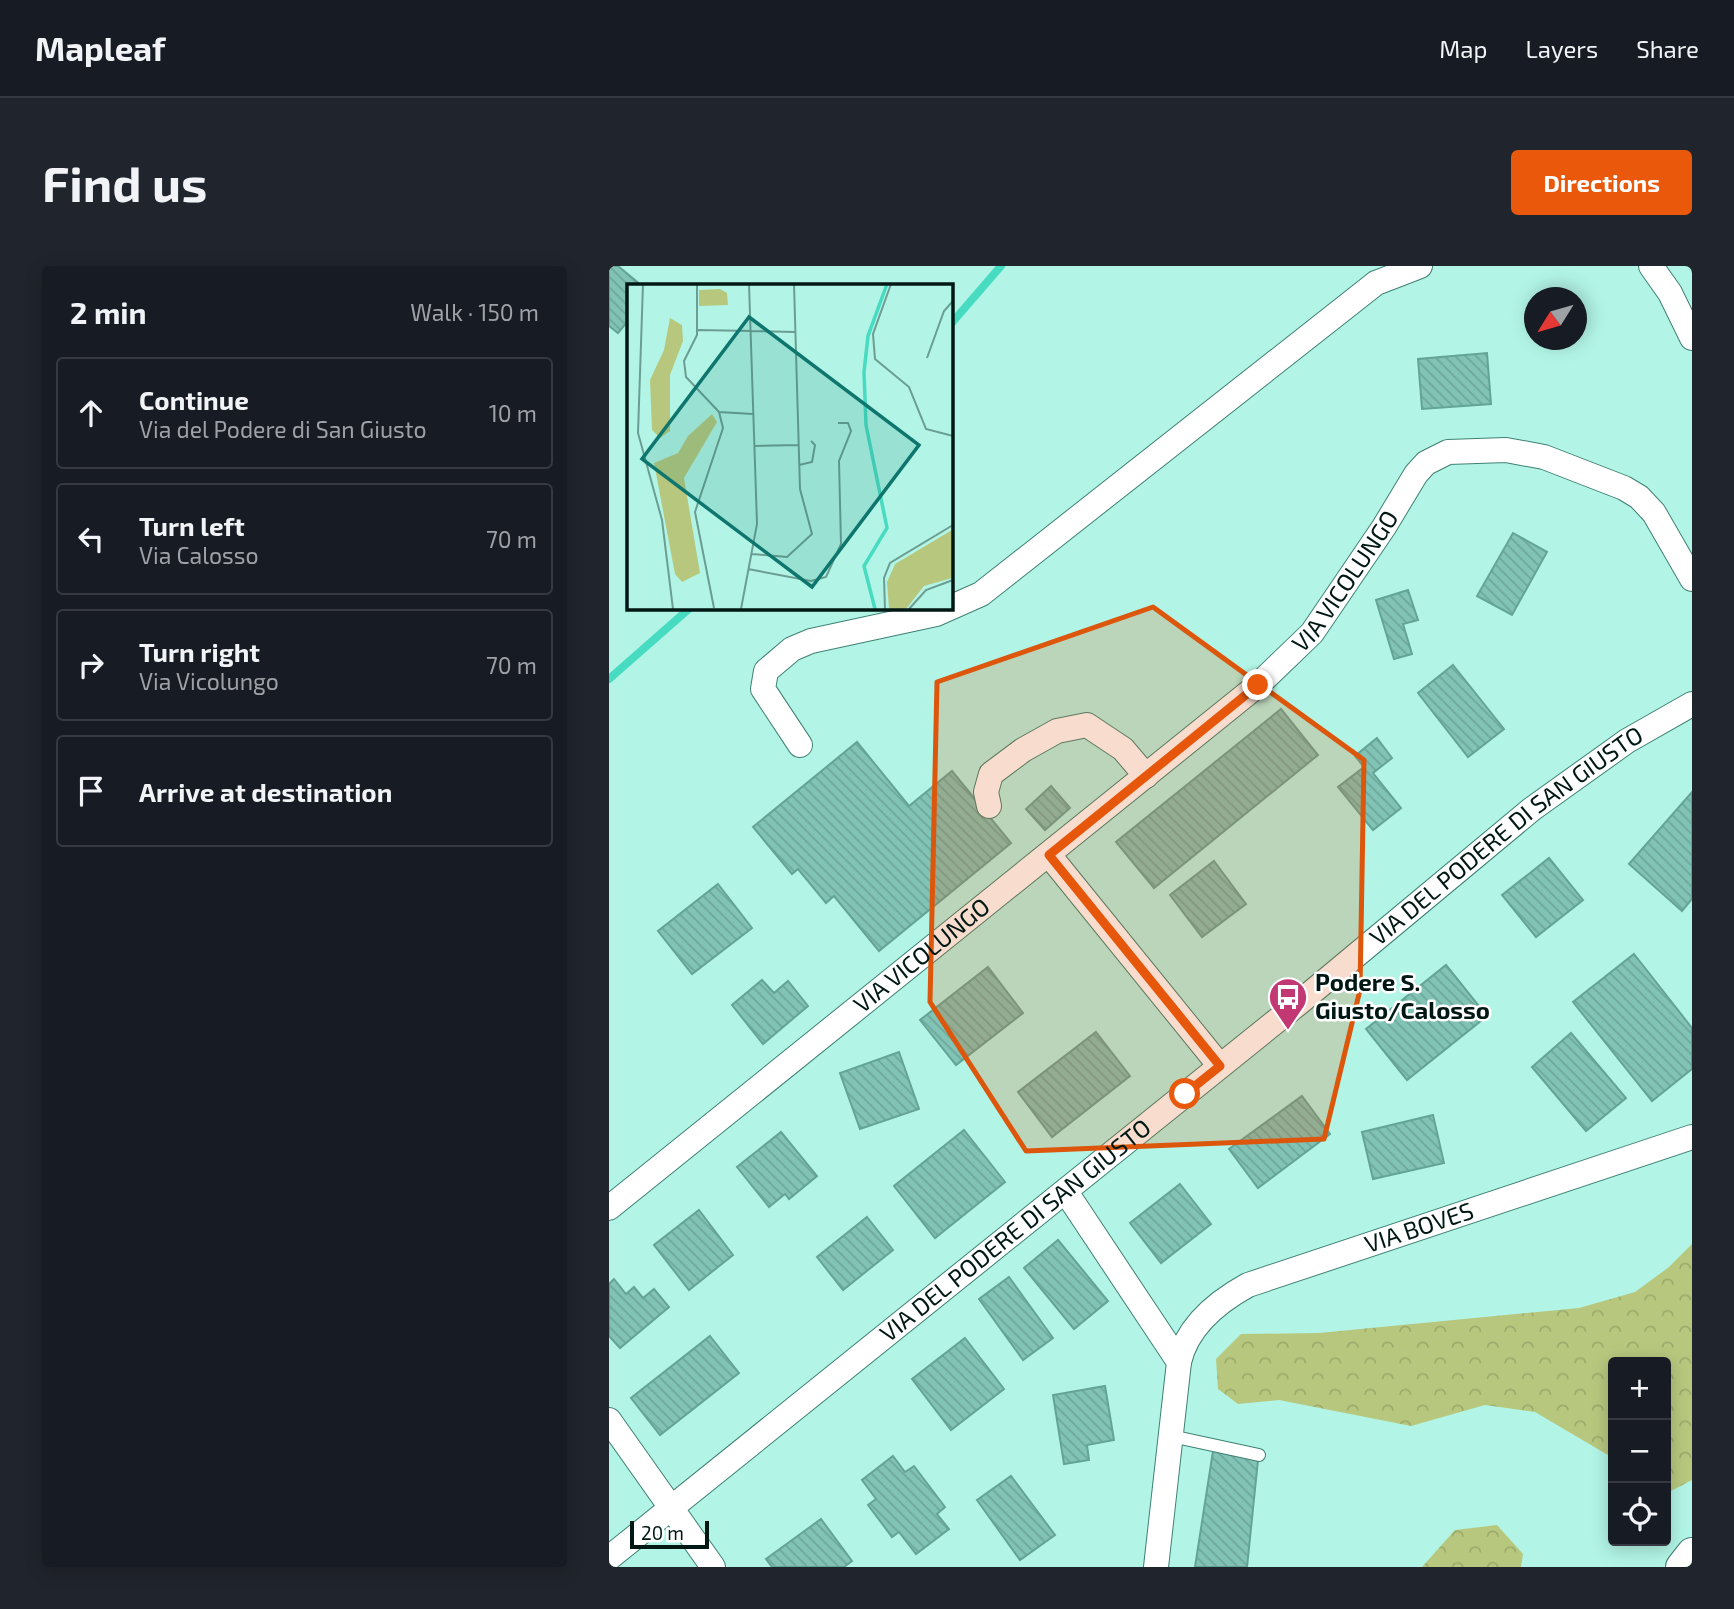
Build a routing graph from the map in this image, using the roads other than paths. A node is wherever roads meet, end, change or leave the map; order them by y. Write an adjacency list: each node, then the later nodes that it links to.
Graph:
1 (1420, 266): 5 (street)
2 (1651, 266): 3 (street)
3 (1692, 338)
4 (1692, 579): 9 (street, VIA VICOLUNGO)
5 (952, 607)
6 (947, 609): 8 (street)
7 (1692, 704): 12 (street, VIA DEL PODERE DI SAN GIUSTO)
8 (800, 745)
9 (1146, 776): 10 (street); 11 (street, VIA VICOLUNGO)
10 (989, 806)
11 (1049, 855): 12 (street); 15 (street, VIA VICOLUNGO)
12 (1220, 1066): 14 (street, VIA DEL PODERE DI SAN GIUSTO)
13 (1692, 1137): 16 (street, VIA BOVES)
14 (1066, 1192): 16 (street); 20 (street, VIA DEL PODERE DI SAN GIUSTO)
15 (609, 1208)
16 (1179, 1362): 18 (street, VIA BOVES)
17 (609, 1420): 20 (street)
18 (1171, 1436): 19 (lane); 24 (street, VIA BOVES)
19 (1259, 1455)
20 (671, 1509): 22 (street, VIA DEL PODERE DI SAN GIUSTO); 23 (street)
21 (1692, 1553): 25 (street)
22 (609, 1558)
23 (713, 1567)
24 (1156, 1567)
25 (1681, 1567)

